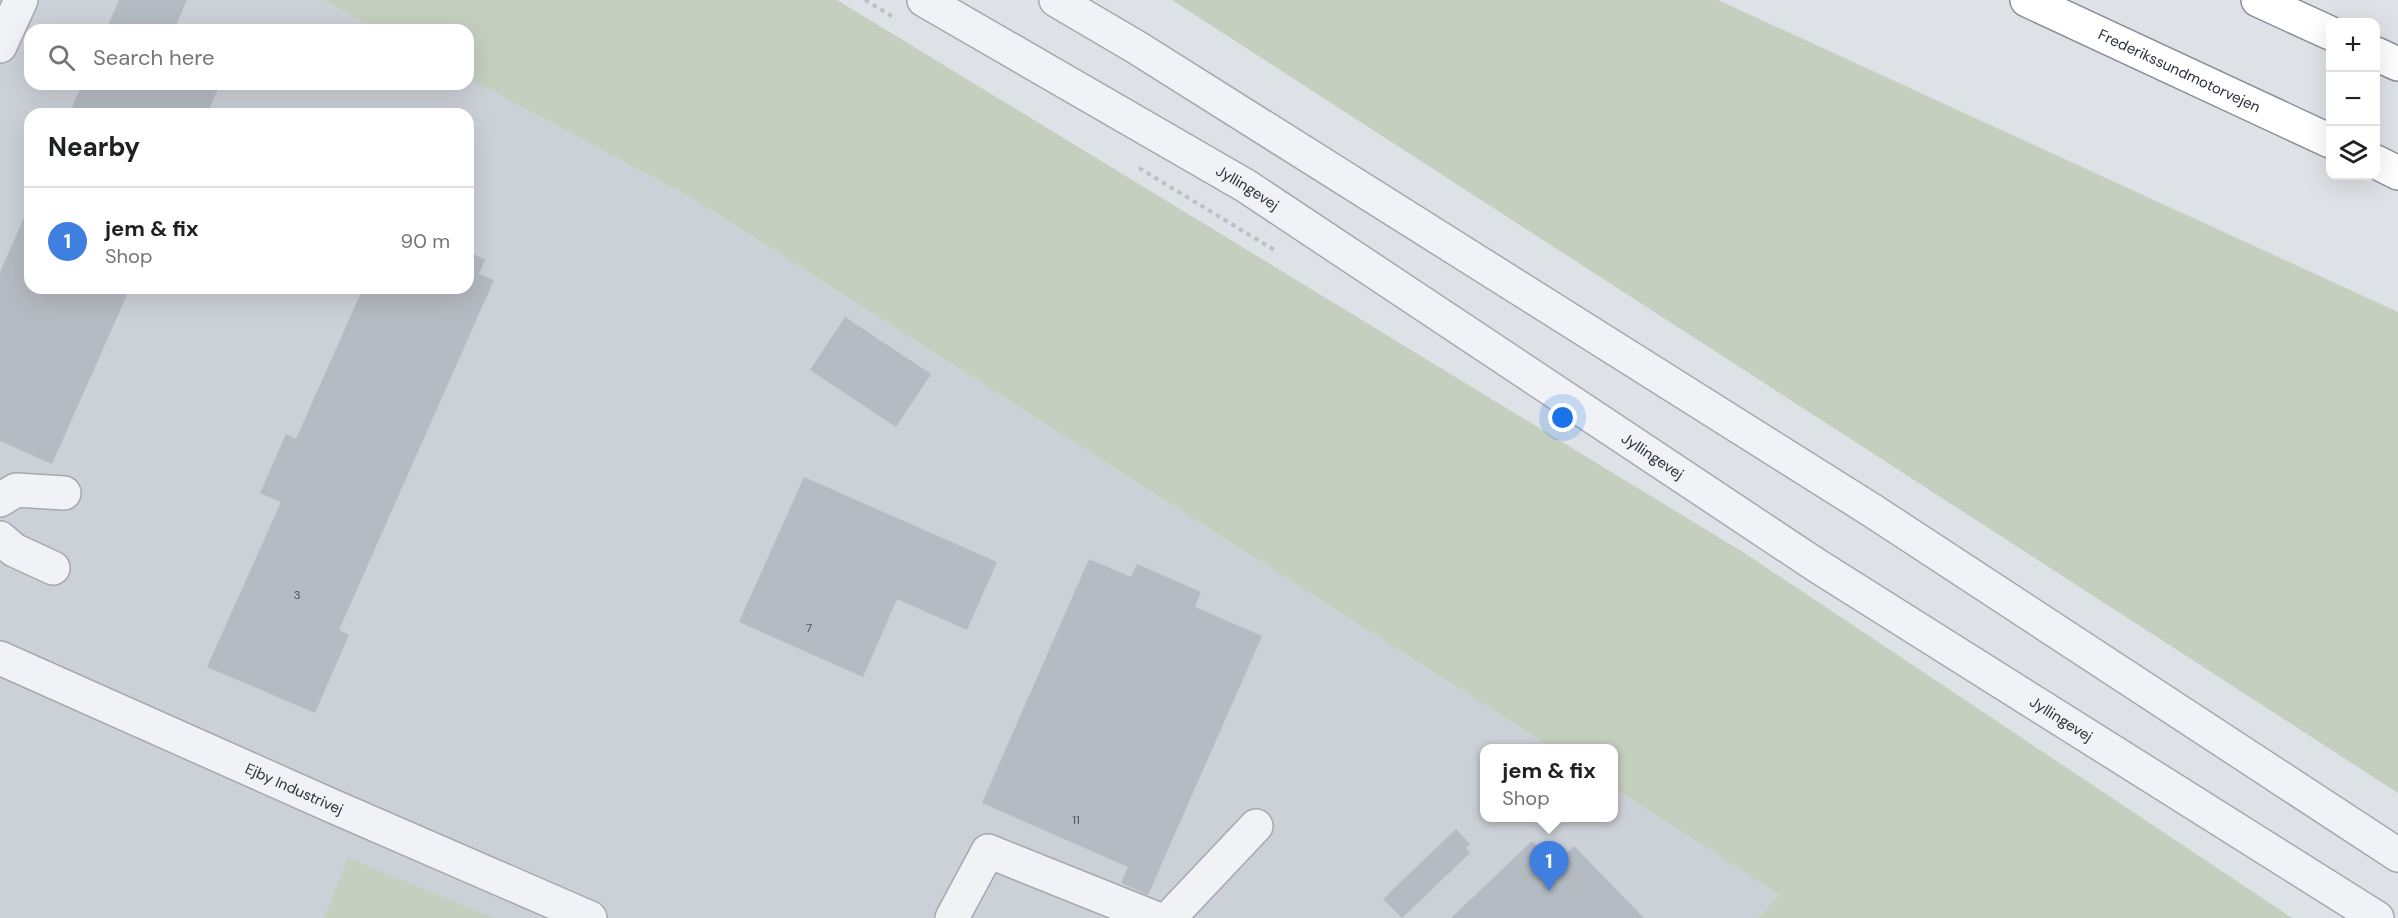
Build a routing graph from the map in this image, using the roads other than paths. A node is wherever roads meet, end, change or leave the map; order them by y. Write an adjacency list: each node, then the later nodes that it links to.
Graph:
1 (21, 0): 7 (street)
2 (924, 0): 24 (street, Jyllingevej)
3 (1056, 0): 19 (street)
4 (2027, 0): 10 (highway, Frederikssundmotorvejen)
5 (2258, 0): 6 (highway)
6 (2326, 31)
7 (0, 46)
8 (2380, 56): 9 (highway)
9 (2398, 64)
10 (2326, 139)
11 (2380, 164): 12 (highway)
12 (2398, 172)
13 (64, 493): 14 (street)
14 (0, 500)
15 (0, 538): 16 (street)
16 (53, 568)
17 (0, 658): 20 (street, Ejby Industrivej)
18 (1256, 826): 23 (street)
19 (2398, 855)
20 (590, 918)
21 (952, 918): 22 (street)
22 (1155, 918)
23 (1169, 918)
24 (2377, 918)

